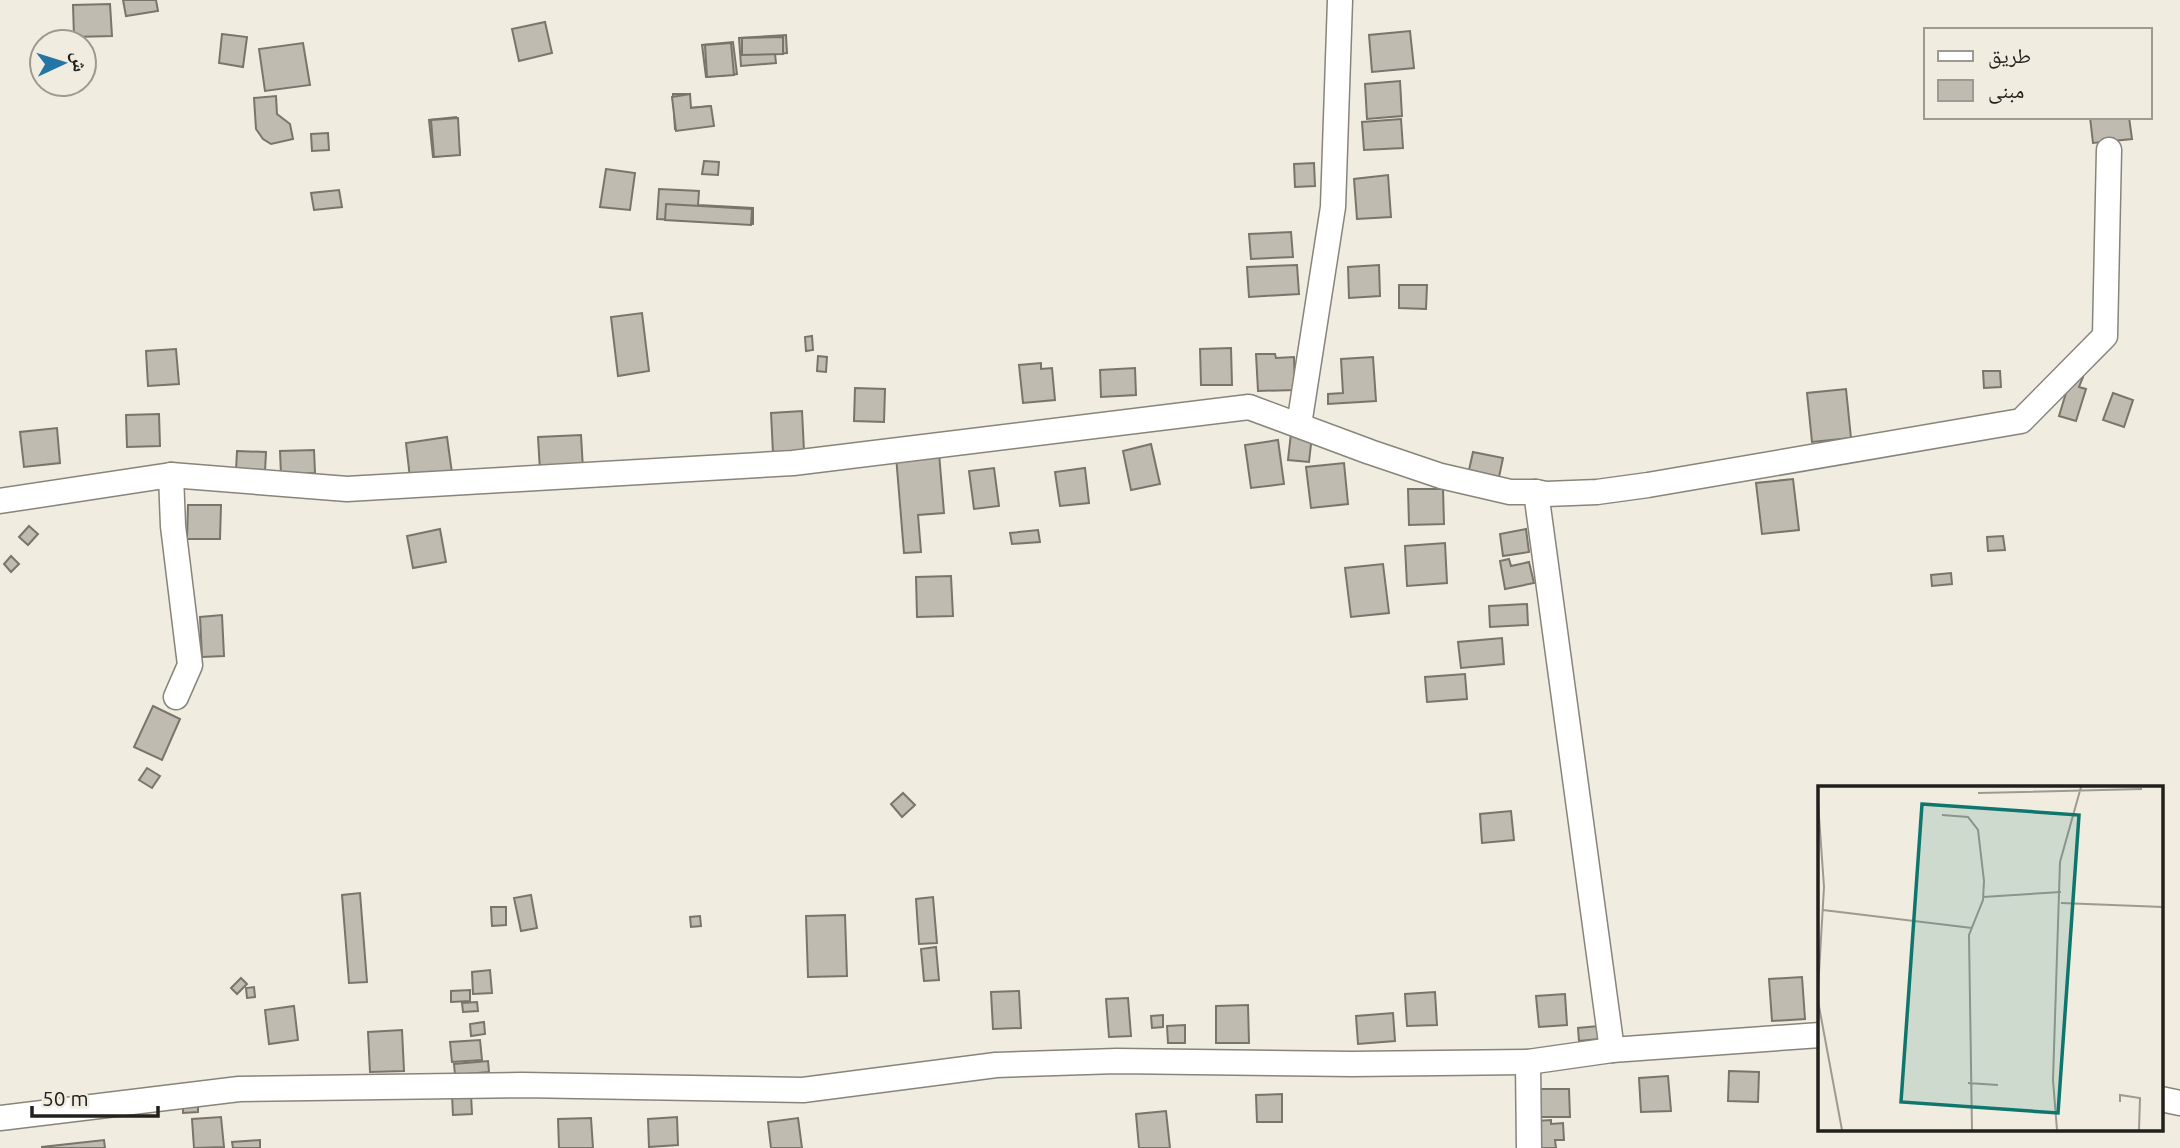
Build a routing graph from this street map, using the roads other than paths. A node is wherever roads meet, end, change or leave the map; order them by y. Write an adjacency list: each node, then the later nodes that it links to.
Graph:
1 (1340, 0): 3 (street)
2 (2109, 150): 5 (street)
3 (1298, 425): 4 (street); 5 (street)
4 (171, 475): 6 (street); 7 (street)
5 (1536, 492): 9 (street)
6 (0, 501)
7 (176, 697)
8 (1818, 1035): 9 (street)
9 (1612, 1050): 10 (street)
10 (1528, 1062): 13 (street); 14 (street)
11 (2162, 1099): 12 (street)
12 (2180, 1103)
13 (0, 1118)
14 (1529, 1148)

